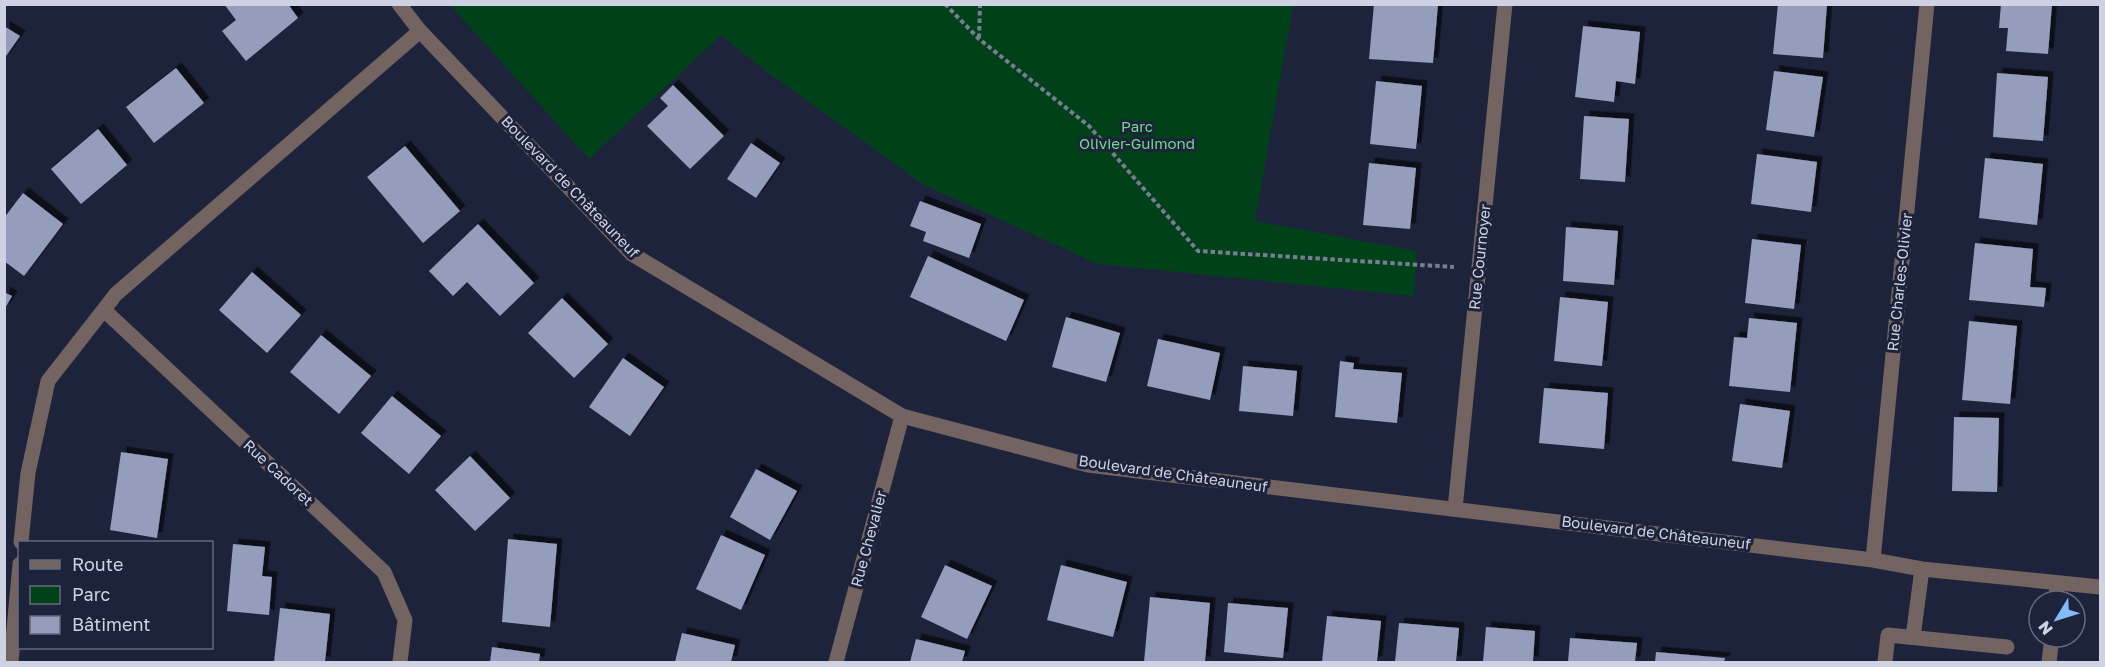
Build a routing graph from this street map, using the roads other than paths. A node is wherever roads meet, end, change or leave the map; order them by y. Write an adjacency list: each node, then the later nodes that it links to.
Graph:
1 (399, 4): 4 (street, Boulevard de Châteauneuf)
2 (1505, 4): 7 (street, Rue Cournoyer)
3 (1927, 4): 9 (street, Rue Charles-Olivier)
4 (420, 31): 5 (street); 6 (street, Boulevard de Châteauneuf)
5 (104, 310): 8 (street); 18 (street, Rue Cadoret)
6 (902, 416): 7 (street, Boulevard de Châteauneuf); 19 (street, Rue Chevalier)
7 (1455, 509): 9 (street, Boulevard de Châteauneuf)
8 (21, 541)
9 (1873, 560): 10 (street, Boulevard de Châteauneuf)
10 (1922, 569): 11 (street, Boulevard de Châteauneuf); 15 (street)
11 (2057, 583): 13 (street, Boulevard de Châteauneuf); 14 (street)
12 (18, 586): 17 (street)
13 (2100, 587)
14 (2057, 589)
15 (1913, 637): 16 (street); 20 (street)
16 (2007, 647)
17 (11, 663)
18 (400, 663)
19 (836, 663)
20 (1885, 663)

